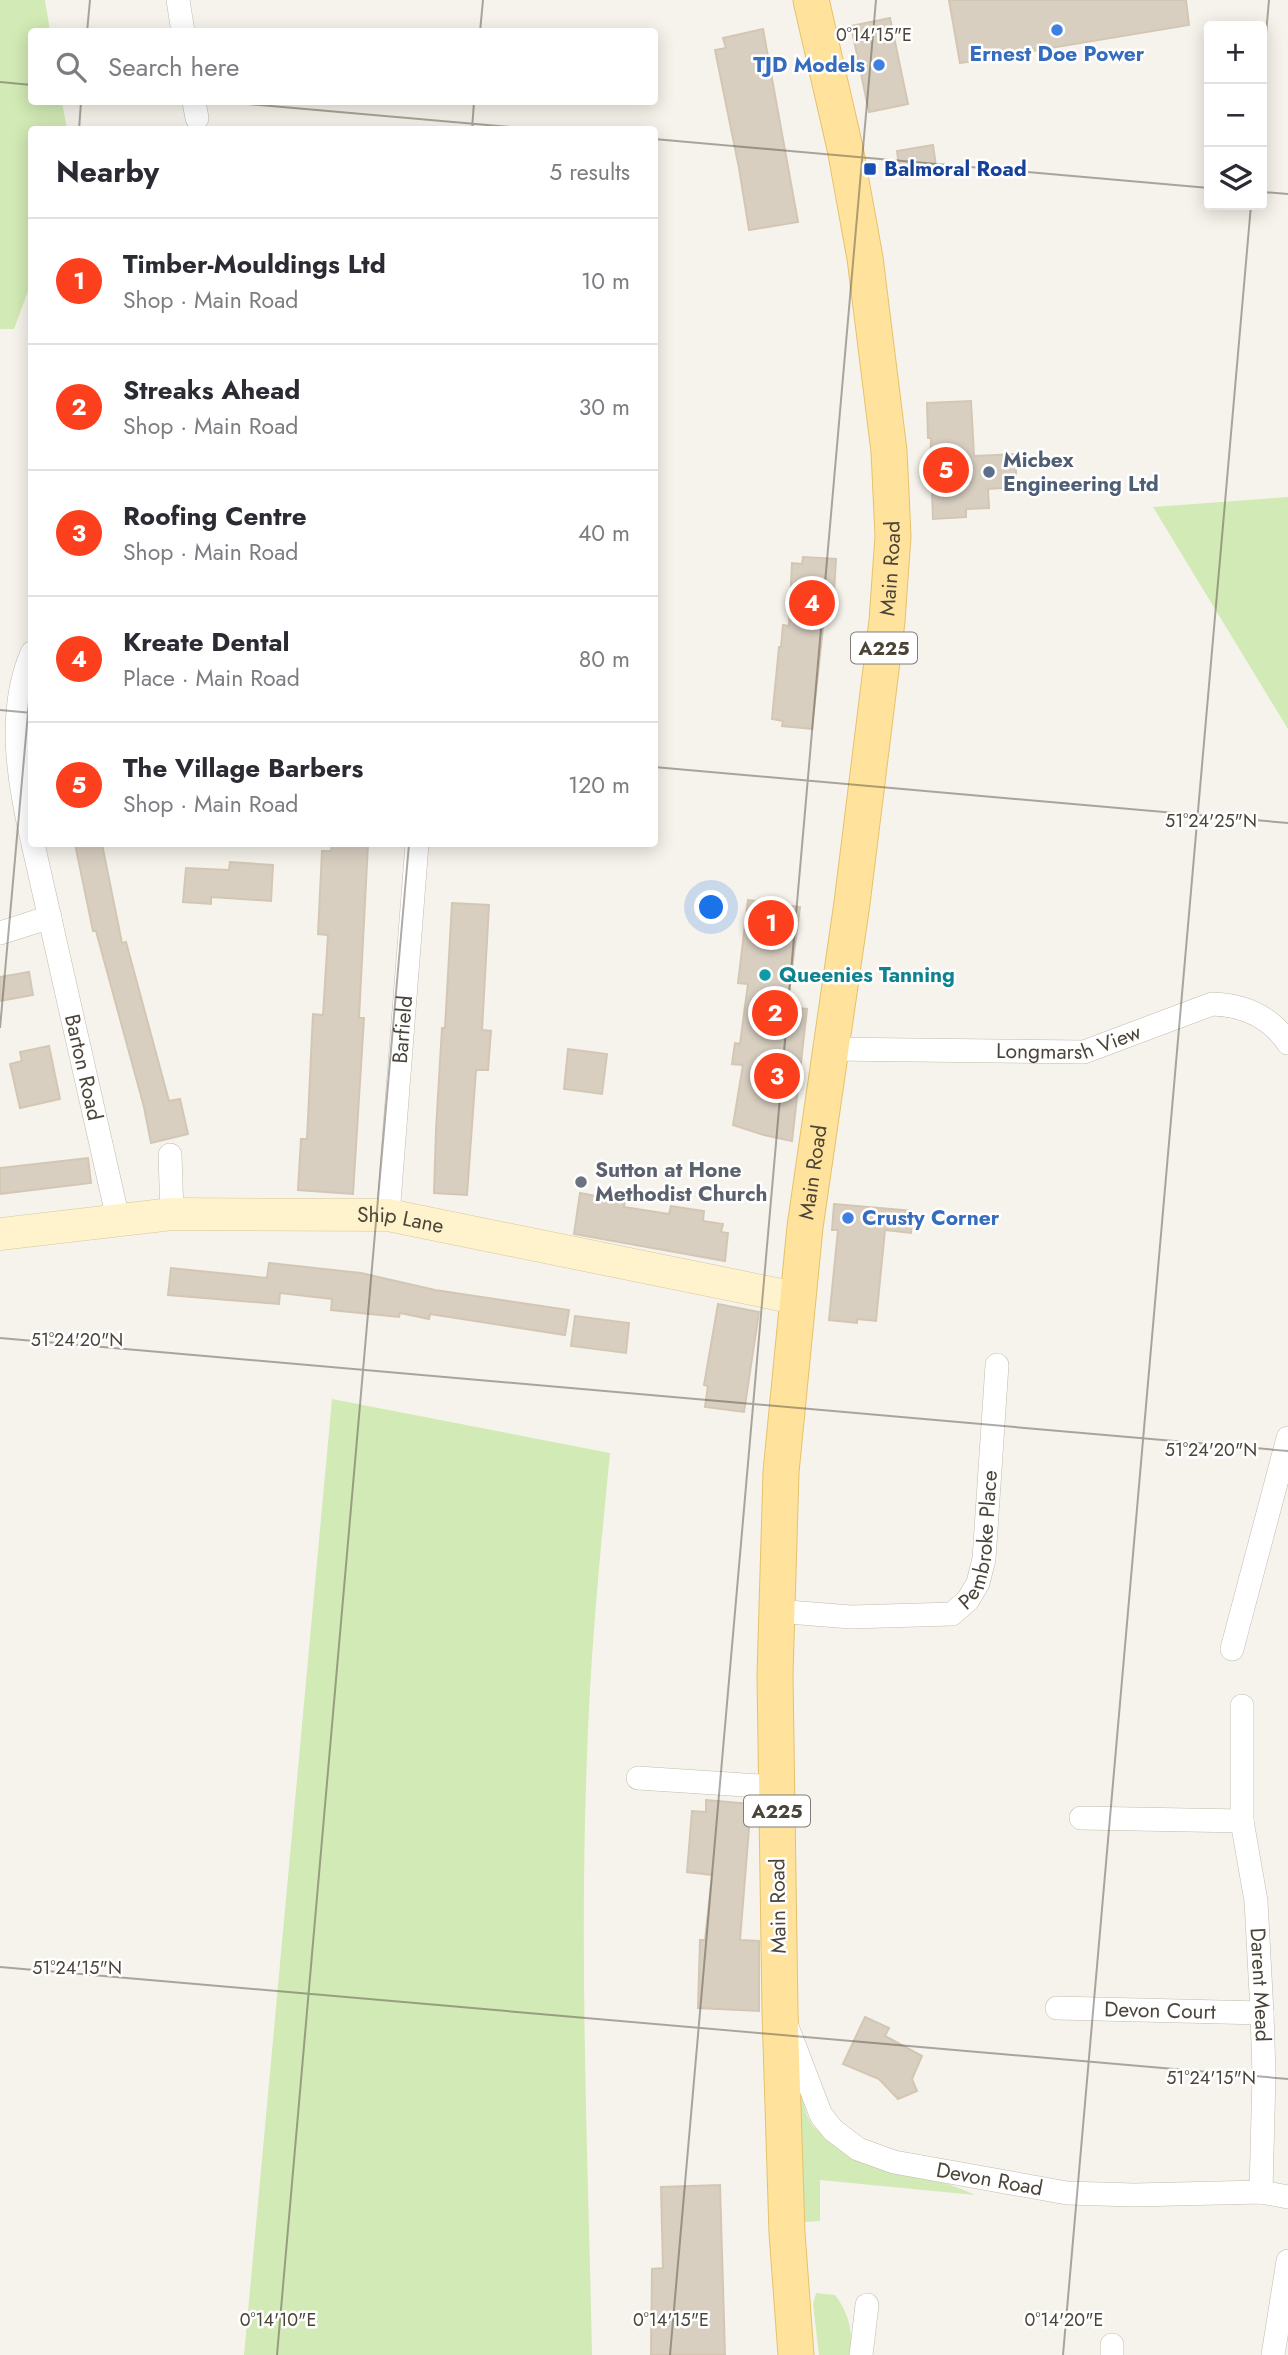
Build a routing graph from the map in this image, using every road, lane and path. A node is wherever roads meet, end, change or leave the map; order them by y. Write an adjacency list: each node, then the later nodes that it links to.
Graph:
1 (178, 0): 3 (street)
2 (811, 0): 11 (main road, Main Road / A225)
3 (182, 28)
4 (28, 662): 5 (street, Barton Road)
5 (28, 825)
6 (33, 847): 8 (street, Barton Road)
7 (417, 847): 14 (street, Barfield)
8 (50, 917): 9 (street); 15 (street, Barton Road)
9 (0, 933)
10 (1288, 1043): 11 (street, Longmarsh View)
11 (830, 1049): 17 (main road, Main Road / A225)
12 (170, 1155): 13 (street)
13 (172, 1214): 14 (street, Ship Lane); 15 (street, Ship Lane)
14 (388, 1215): 17 (street, Ship Lane)
15 (118, 1219): 16 (street, Ship Lane)
16 (0, 1234)
17 (796, 1298): 20 (main road, Main Road / A225)
18 (997, 1365): 20 (street, Pembroke Place)
19 (1288, 1438): 21 (street)
20 (775, 1611): 24 (main road, Main Road / A225)
21 (1232, 1649)
22 (1242, 1706): 26 (street, Darent Mead)
23 (638, 1778): 24 (street)
24 (777, 1787): 28 (main road, Main Road / A225)
25 (1081, 1818): 26 (street)
26 (1242, 1821): 29 (street, Darent Mead)
27 (1058, 2008): 29 (street, Devon Court)
28 (780, 2011): 30 (street, Devon Road); 34 (main road, Main Road / A225)
29 (1262, 2012): 30 (street, Darent Mead)
30 (1261, 2192): 31 (street, Devon Road)
31 (1288, 2197)
32 (1288, 2261): 36 (street)
33 (867, 2305): 35 (street)
34 (796, 2355)
35 (861, 2355)
36 (1273, 2355)

